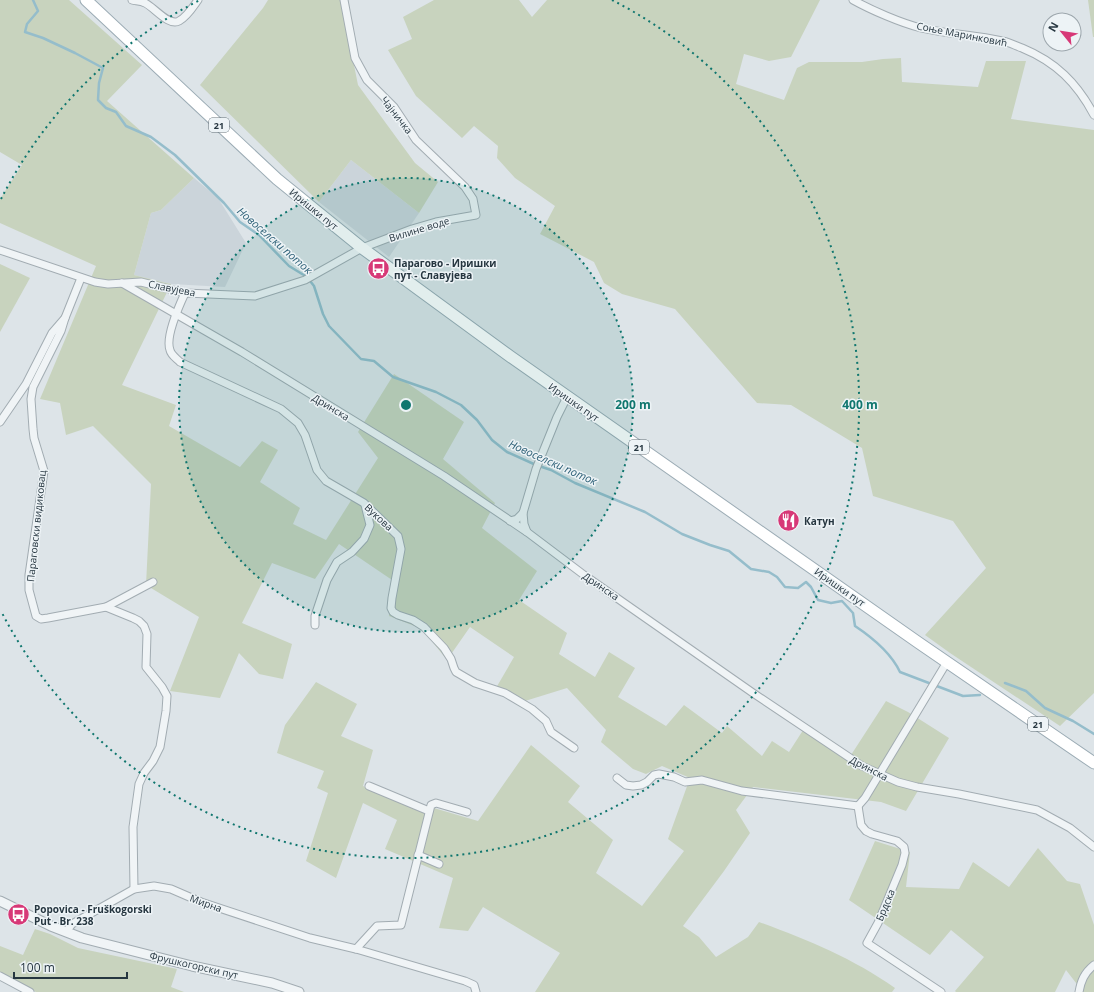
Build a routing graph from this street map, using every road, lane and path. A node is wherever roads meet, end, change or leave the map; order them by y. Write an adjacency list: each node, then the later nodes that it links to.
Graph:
1 (86, 0): 8 (main road, Иришки пут / 21)
2 (132, 0): 3 (street)
3 (198, 0)
4 (344, 0): 7 (street, Чајничка)
5 (853, 0): 6 (street, Соње Маринковић)
6 (1094, 115)
7 (476, 215): 8 (street, Вилине воде)
8 (362, 248): 12 (street, Славујева); 15 (main road, Иришки пут / 21)
9 (0, 250): 10 (street, Славујева)
10 (81, 278): 11 (street, Славујева); 14 (street, Параговски видиковац)
11 (122, 283): 12 (street, Славујева); 13 (street, Дринска)
12 (185, 293): 13 (street, Вукова)
13 (175, 315): 17 (street, Вукова); 19 (street, Дринска)
14 (65, 318): 16 (street, Параговски видиковац); 22 (street, Параговски видиковац)
15 (567, 397): 18 (street); 24 (main road, Иришки пут / 21)
16 (0, 422)
17 (364, 503): 23 (street); 25 (street, Вукова)
18 (523, 513): 19 (street); 20 (street)
19 (510, 521): 20 (street, Дринска)
20 (526, 532): 27 (street, Дринска)
21 (153, 582): 22 (street, Параговски видиковац)
22 (106, 608): 36 (street)
23 (314, 625)
24 (947, 662): 26 (main road, Иришки пут / 21); 27 (street)
25 (574, 748)
26 (1094, 763)
27 (878, 774): 30 (street); 33 (street, Дринска)
28 (617, 778): 30 (street)
29 (369, 786): 31 (street)
30 (858, 806): 45 (street, Брдска)
31 (429, 811): 32 (street); 34 (street)
32 (467, 812)
33 (1094, 847)
34 (418, 854): 35 (street); 39 (street)
35 (439, 864)
36 (134, 889): 38 (street, Мирна); 39 (street, Мирна)
37 (0, 901): 38 (street, Фрушкогорски пут)
38 (66, 932): 43 (street, Фрушкогорски пут)
39 (356, 949): 44 (street, Мирна)
40 (1094, 965): 46 (street)
41 (0, 976): 42 (street)
42 (30, 992)
43 (299, 992)
44 (476, 992)
45 (941, 992)
46 (1079, 992)

